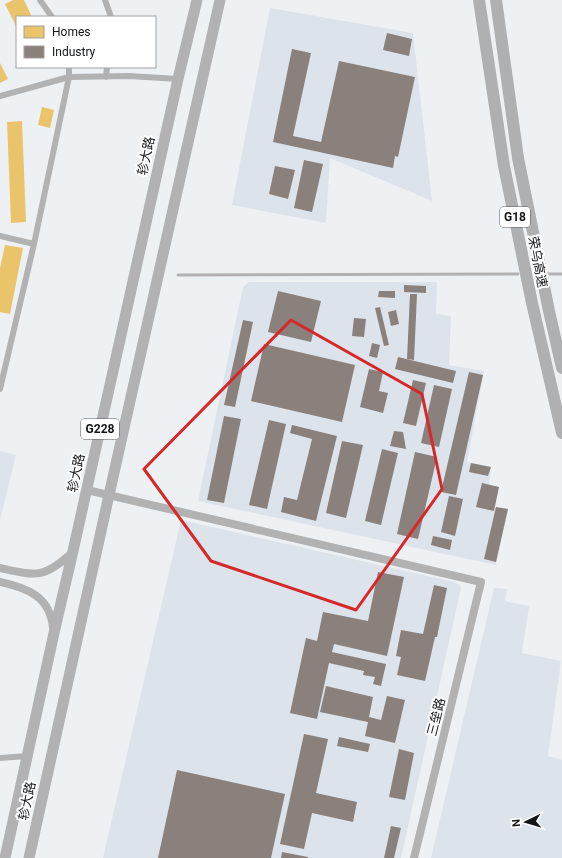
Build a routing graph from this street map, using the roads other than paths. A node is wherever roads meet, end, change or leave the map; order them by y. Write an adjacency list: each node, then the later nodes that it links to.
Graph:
1 (40, 0): 7 (street)
2 (105, 0): 8 (street)
3 (197, 0): 13 (highway, 轸大路 / G228)
4 (220, 0): 25 (highway, 轸大路 / G228)
5 (479, 0): 23 (highway, 荣乌高速 / G18)
6 (496, 0): 21 (highway, 荣乌高速 / G18)
7 (51, 16)
8 (111, 16)
9 (69, 68): 11 (street)
10 (107, 68): 12 (street)
11 (69, 77): 12 (street); 14 (street); 16 (street)
12 (106, 77): 13 (street)
13 (178, 79): 24 (highway, 轸大路 / G228)
14 (0, 96)
15 (0, 236): 16 (street)
16 (34, 244): 22 (street)
17 (518, 274): 20 (lane)
18 (546, 274): 19 (lane)
19 (562, 274)
20 (178, 275)
21 (562, 368)
22 (0, 389)
23 (562, 432)
24 (87, 490): 25 (street); 26 (highway, 轸大路 / G228)
25 (109, 495): 33 (highway, 轸大路 / G228); 34 (street, 三垒路)
26 (73, 551): 27 (street); 29 (highway, 轸大路 / G228)
27 (0, 568)
28 (0, 582): 29 (street)
29 (54, 633): 30 (highway, 轸大路 / G228)
30 (27, 756): 31 (street); 32 (highway, 轸大路 / G228)
31 (0, 758)
32 (3, 855)
33 (29, 858)
34 (414, 858)

